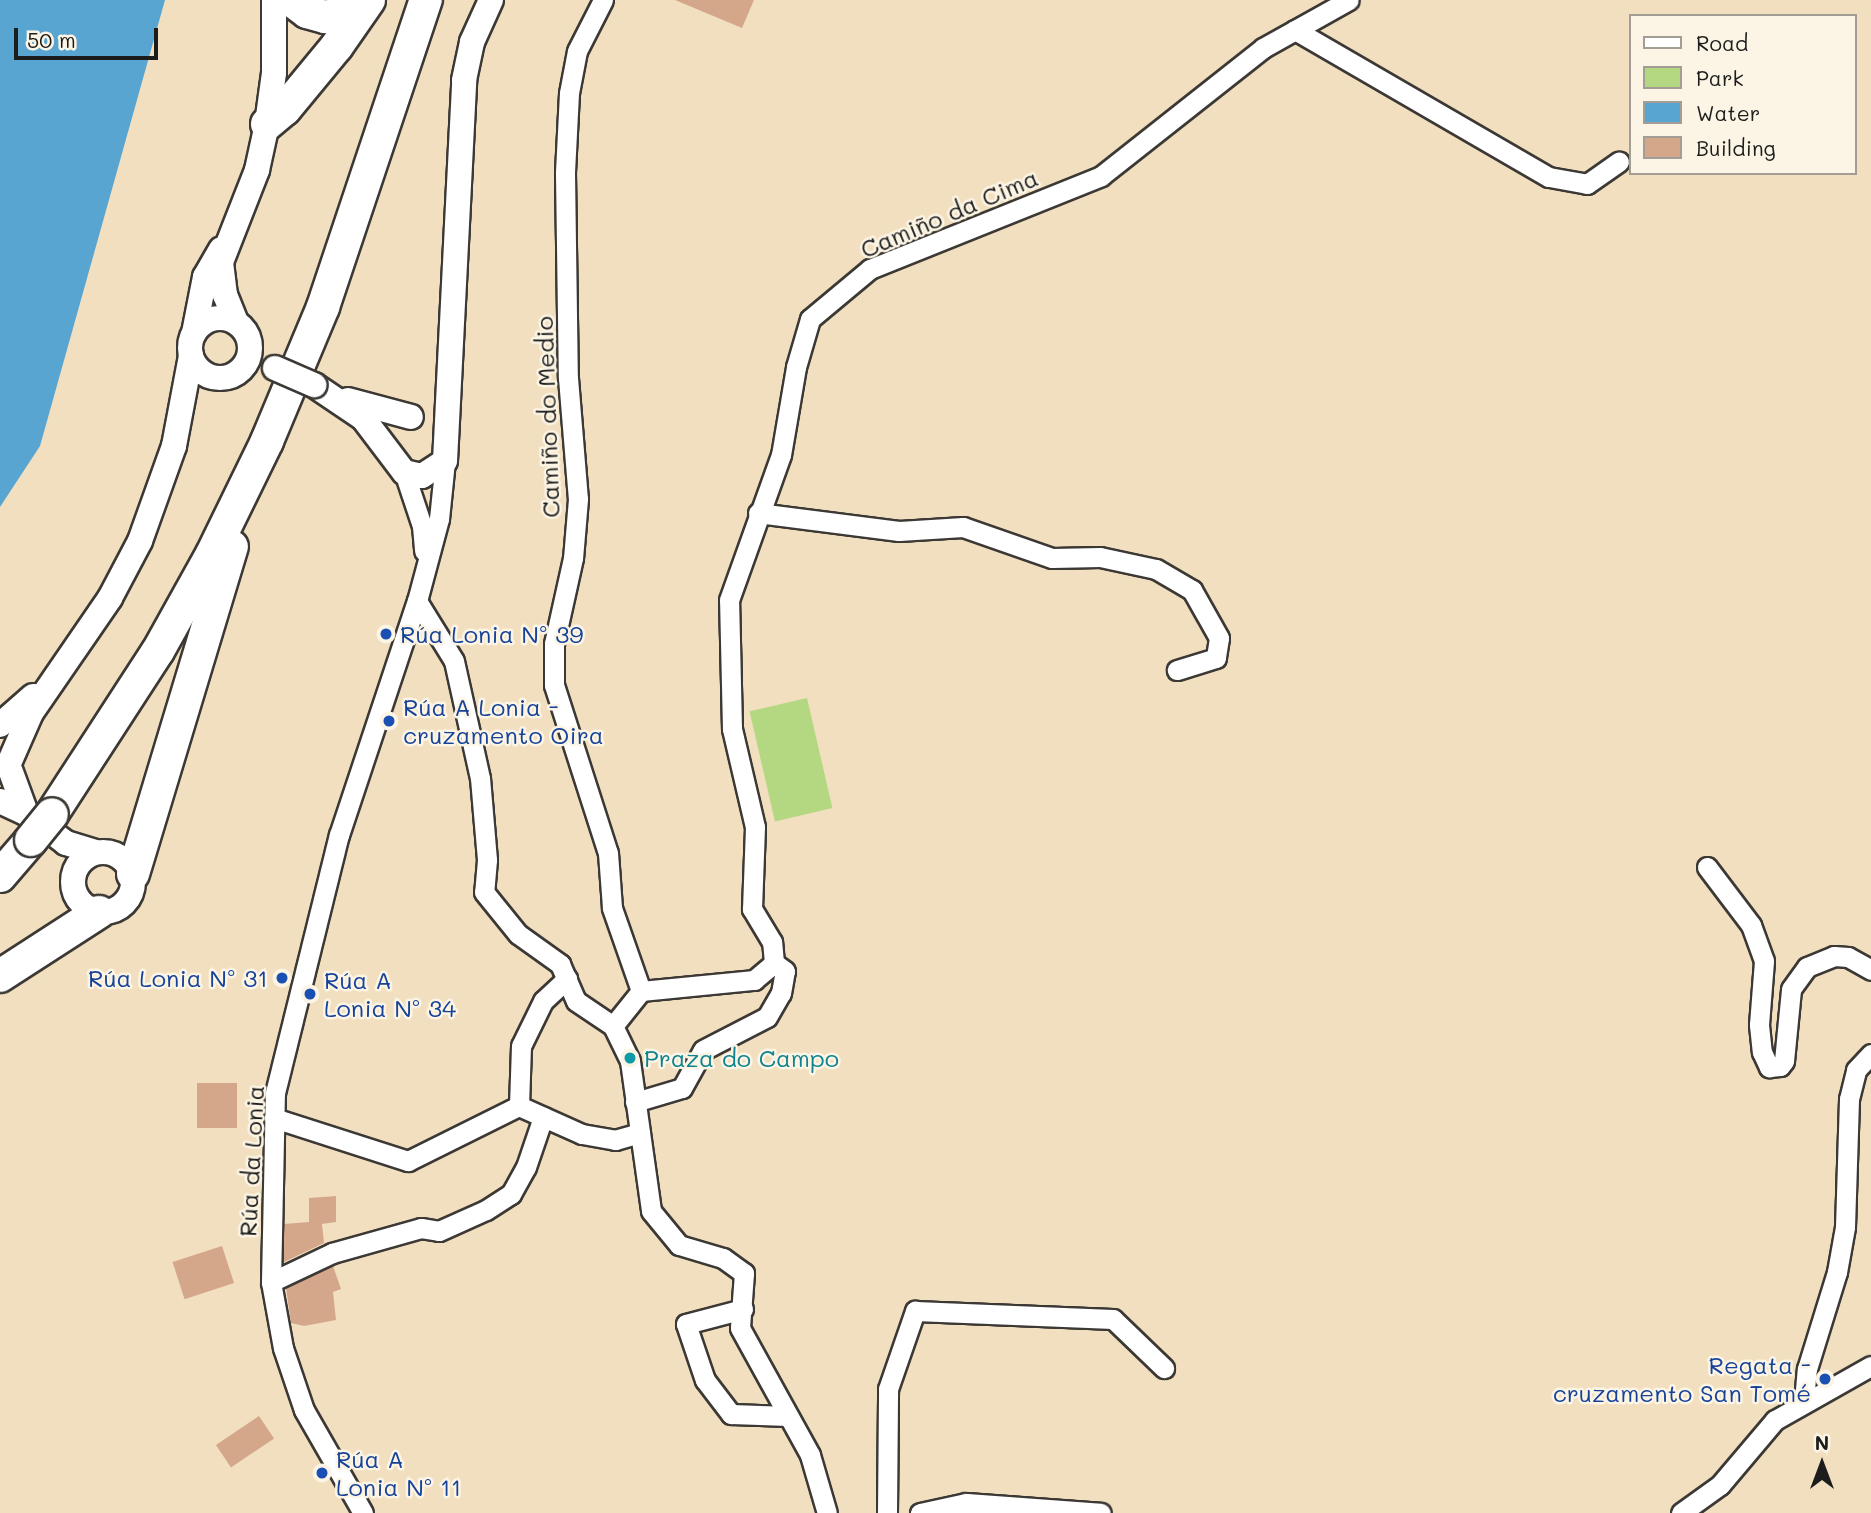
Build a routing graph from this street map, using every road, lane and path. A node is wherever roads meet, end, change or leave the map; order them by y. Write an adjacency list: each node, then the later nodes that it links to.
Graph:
1 (274, 0): 9 (street)
2 (291, 0): 7 (highway)
3 (426, 0): 19 (highway)
4 (491, 0): 14 (street)
5 (603, 0): 43 (street, Camiño do Medio)
6 (1349, 0): 8 (street, Camiño da Cima)
7 (366, 5): 9 (highway)
8 (1295, 30): 10 (street); 23 (street, Camiño da Cima)
9 (267, 124): 11 (street)
10 (1619, 162)
11 (230, 233): 12 (street); 13 (street)
12 (243, 331): 13 (street); 15 (street); 16 (street)
13 (192, 345): 16 (street); 20 (street)
14 (450, 364): 18 (street); 21 (street)
15 (275, 368): 16 (street); 17 (street, bridge)
16 (228, 375): 20 (street)
17 (314, 385): 18 (street); 22 (street)
18 (417, 417): 21 (street); 22 (street)
19 (267, 441): 31 (highway); 35 (highway)
20 (174, 446): 27 (street)
21 (447, 449): 22 (street); 24 (street, Rúa da Lonia)
22 (397, 463): 24 (street, Rúa da Lonia)
23 (758, 513): 26 (street); 39 (street, Camiño da Cima)
24 (424, 559): 25 (street, Rúa da Lonia)
25 (416, 601): 42 (street); 49 (street, Rúa da Lonia)
26 (1177, 670)
27 (57, 674): 28 (street); 29 (street)
28 (0, 725)
29 (5, 767): 31 (street)
30 (0, 801): 31 (street)
31 (36, 822): 32 (street); 36 (highway)
32 (65, 843): 33 (street); 37 (street)
33 (95, 852): 35 (street); 37 (street)
34 (1707, 867): 40 (street)
35 (133, 874): 38 (street)
36 (0, 876)
37 (73, 878): 38 (street)
38 (99, 912): 41 (highway)
39 (774, 962): 43 (street); 46 (street, Camiño da Cima)
40 (1871, 970)
41 (0, 976)
42 (567, 979): 44 (street); 47 (street)
43 (641, 991): 44 (street)
44 (613, 1026): 46 (street)
45 (1871, 1054): 55 (street)
46 (635, 1102): 50 (street)
47 (519, 1107): 48 (street); 49 (street)
48 (543, 1117): 50 (street); 51 (street)
49 (274, 1118): 51 (street, Rúa da Lonia)
50 (640, 1133): 52 (street)
51 (271, 1282): 57 (street, Rúa da Lonia)
52 (743, 1309): 56 (street); 56 (street)
53 (1871, 1366): 55 (street)
54 (1164, 1368): 59 (street)
55 (1804, 1401): 62 (street)
56 (788, 1416): 58 (street)
57 (363, 1513)
58 (827, 1513)
59 (887, 1513)
60 (920, 1513): 61 (street)
61 (1101, 1513)
62 (1681, 1513)

